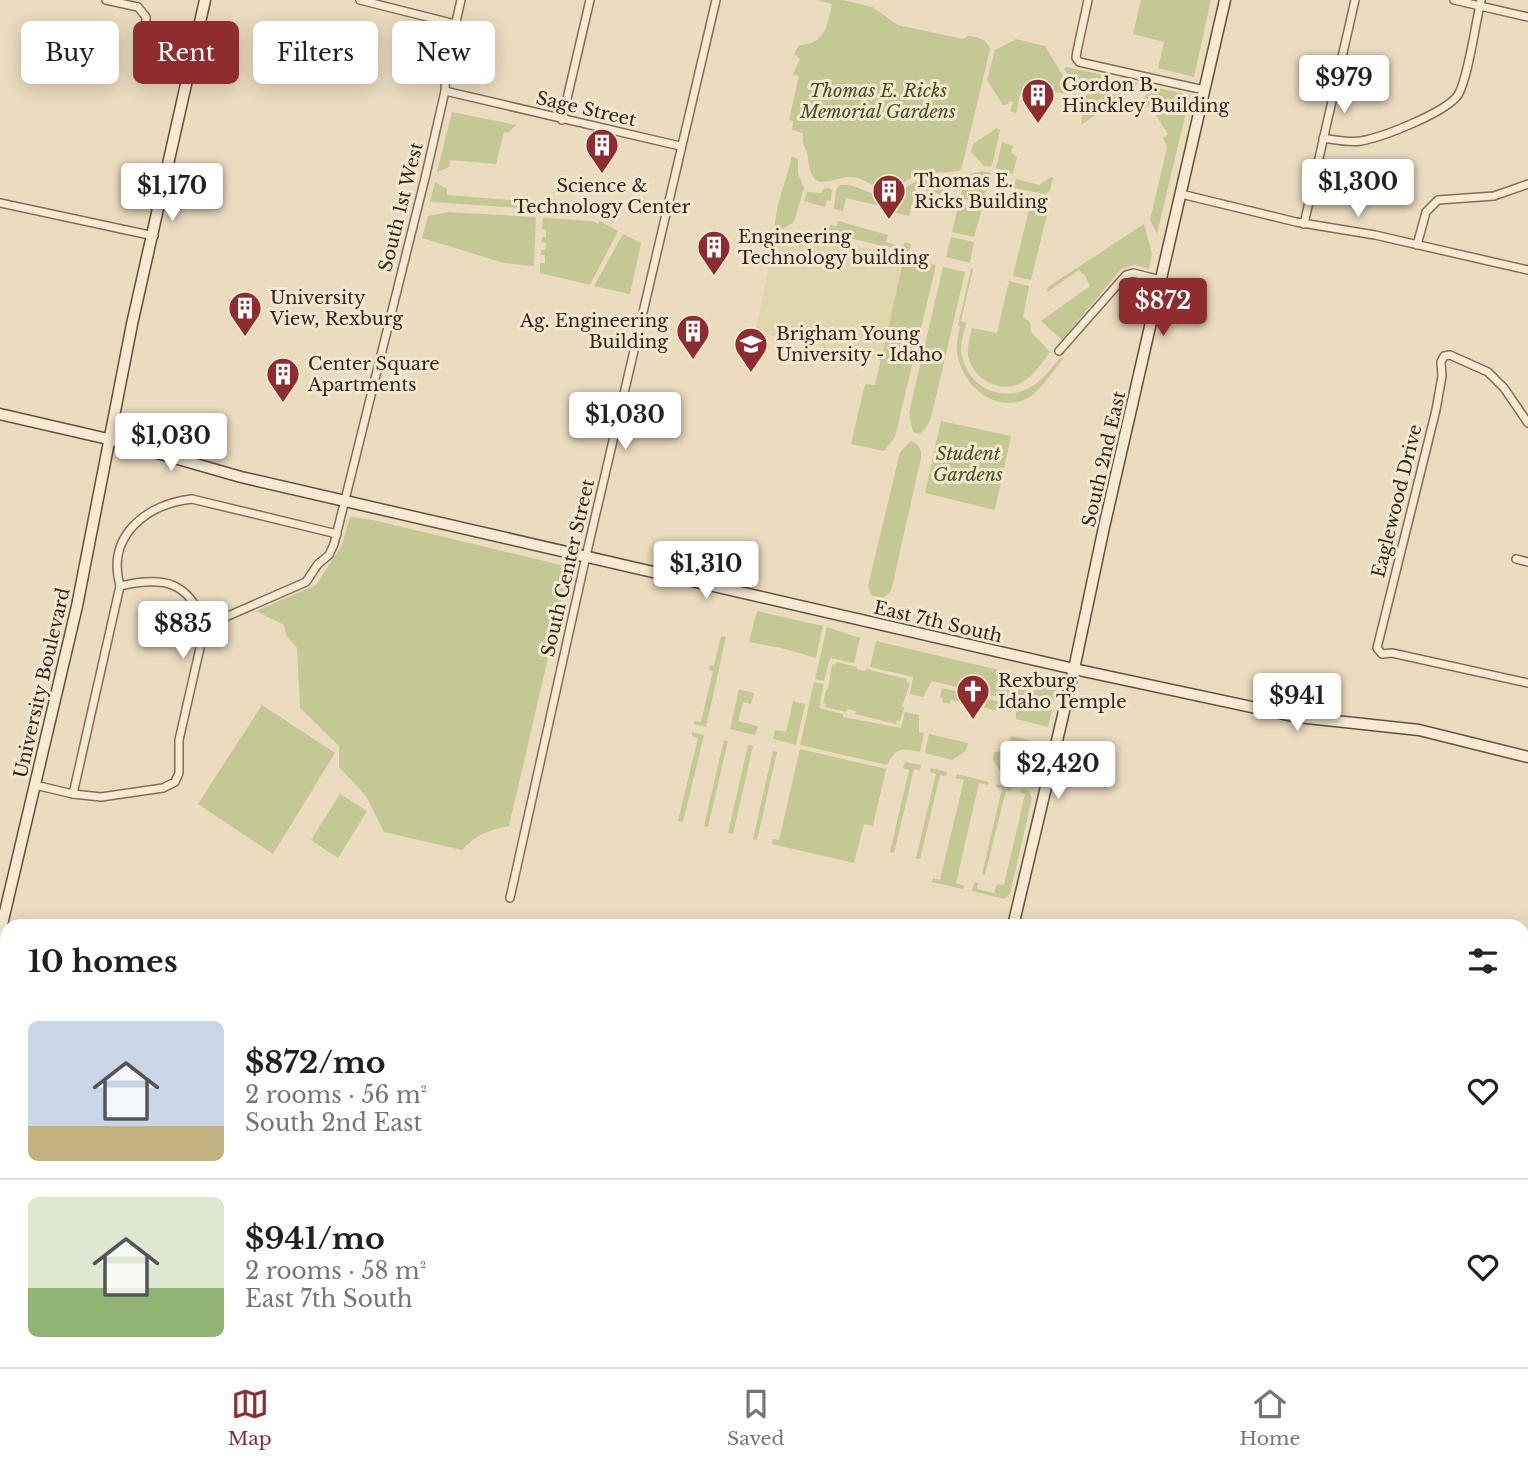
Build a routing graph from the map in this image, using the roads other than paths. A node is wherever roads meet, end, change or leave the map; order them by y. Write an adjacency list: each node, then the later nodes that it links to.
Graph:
1 (106, 0): 13 (street)
2 (205, 0): 14 (main road, University Boulevard)
3 (360, 0): 15 (street)
4 (461, 0): 16 (street, South 1st West)
5 (590, 0): 21 (street)
6 (716, 0): 23 (street, South Center Street)
7 (1088, 0): 19 (street)
8 (1225, 0): 19 (main road, South 2nd East)
9 (1355, 0): 22 (street)
10 (1454, 0): 11 (street)
11 (1480, 3): 12 (street); 22 (street)
12 (1528, 17)
13 (146, 21)
14 (200, 21)
15 (443, 21)
16 (456, 21)
17 (186, 84): 28 (main road, University Boulevard)
18 (445, 84): 20 (street, South 1st West)
19 (1204, 90): 25 (main road, South 2nd East)
20 (444, 91): 21 (street, Sage Street); 36 (street, South 1st West)
21 (562, 120): 23 (street, Sage Street)
22 (1323, 138): 27 (street)
23 (680, 146): 38 (street, South Center Street)
24 (1528, 184): 29 (street)
25 (1181, 194): 27 (street); 31 (main road, South 2nd East)
26 (0, 203): 28 (street)
27 (1304, 223): 29 (street)
28 (154, 236): 35 (main road, University Boulevard)
29 (1417, 245): 30 (street)
30 (1528, 270)
31 (1161, 279): 32 (street); 43 (main road, South 2nd East)
32 (1059, 351)
33 (0, 414): 35 (main road, East 7th South)
34 (1528, 423): 44 (street, Eaglewood Drive)
35 (108, 439): 36 (main road, East 7th South); 46 (main road, University Boulevard)
36 (345, 501): 37 (street, South 1st West); 38 (main road, East 7th South)
37 (337, 534): 41 (street); 42 (street, South 1st West)
38 (586, 556): 43 (main road, East 7th South); 48 (street, South Center Street)
39 (1516, 559): 40 (street)
40 (1528, 562)
41 (120, 586): 42 (street); 47 (street)
42 (205, 626): 47 (street)
43 (1074, 669): 45 (main road, East 7th South); 50 (main road, South 2nd East)
44 (1528, 683)
45 (1528, 757)
46 (35, 786): 47 (street); 49 (main road, University Boulevard)
47 (73, 794)
48 (510, 898)
49 (3, 919)
50 (1015, 919)

